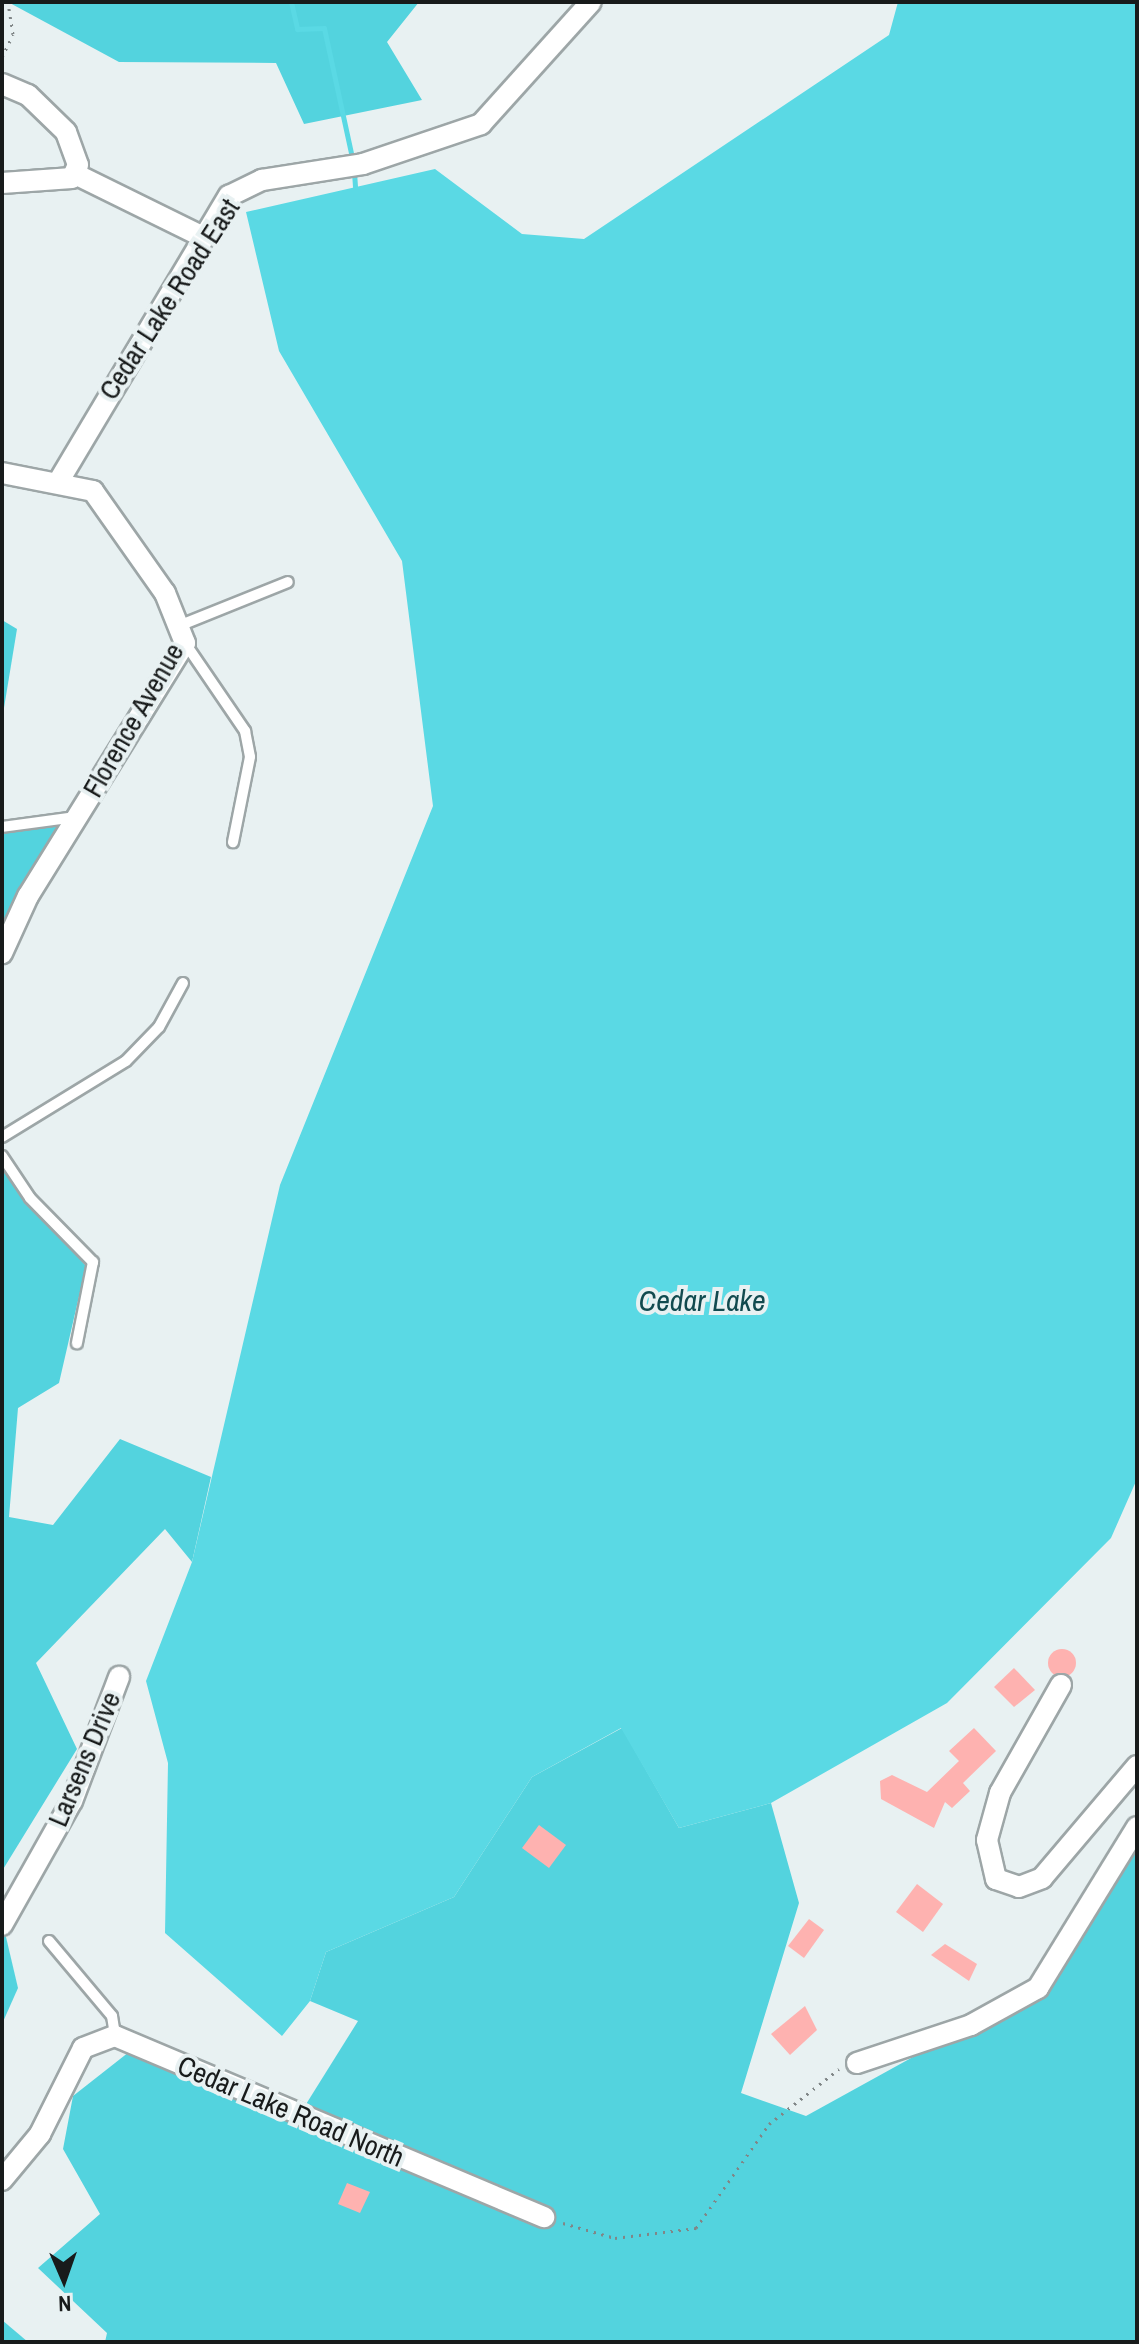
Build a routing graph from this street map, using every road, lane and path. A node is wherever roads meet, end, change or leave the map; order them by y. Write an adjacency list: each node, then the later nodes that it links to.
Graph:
1 (8, 2): 3 (path)
2 (591, 2): 7 (street, Cedar Lake Road East)
3 (2, 57)
4 (2, 84): 5 (street)
5 (75, 174): 6 (street); 7 (street)
6 (2, 183)
7 (203, 237): 9 (street, Cedar Lake Road East)
8 (2, 473): 9 (street, Florence Avenue)
9 (60, 479): 11 (street, Florence Avenue)
10 (288, 582): 11 (lane)
11 (183, 634): 12 (street, Florence Avenue); 14 (lane)
12 (78, 817): 13 (lane); 15 (street, Florence Avenue)
13 (2, 827)
14 (233, 842)
15 (2, 953)
16 (183, 983): 17 (lane)
17 (2, 1137)
18 (2, 1156): 19 (lane)
19 (77, 1343)
20 (119, 1677): 24 (street, Larsens Drive)
21 (1061, 1685): 22 (street)
22 (1137, 1766)
23 (1137, 1827): 27 (street)
24 (2, 1925)
25 (49, 1941): 26 (lane)
26 (115, 2036): 28 (street); 29 (street, Cedar Lake Road North)
27 (857, 2063): 29 (path)
28 (2, 2180)
29 (544, 2217)

